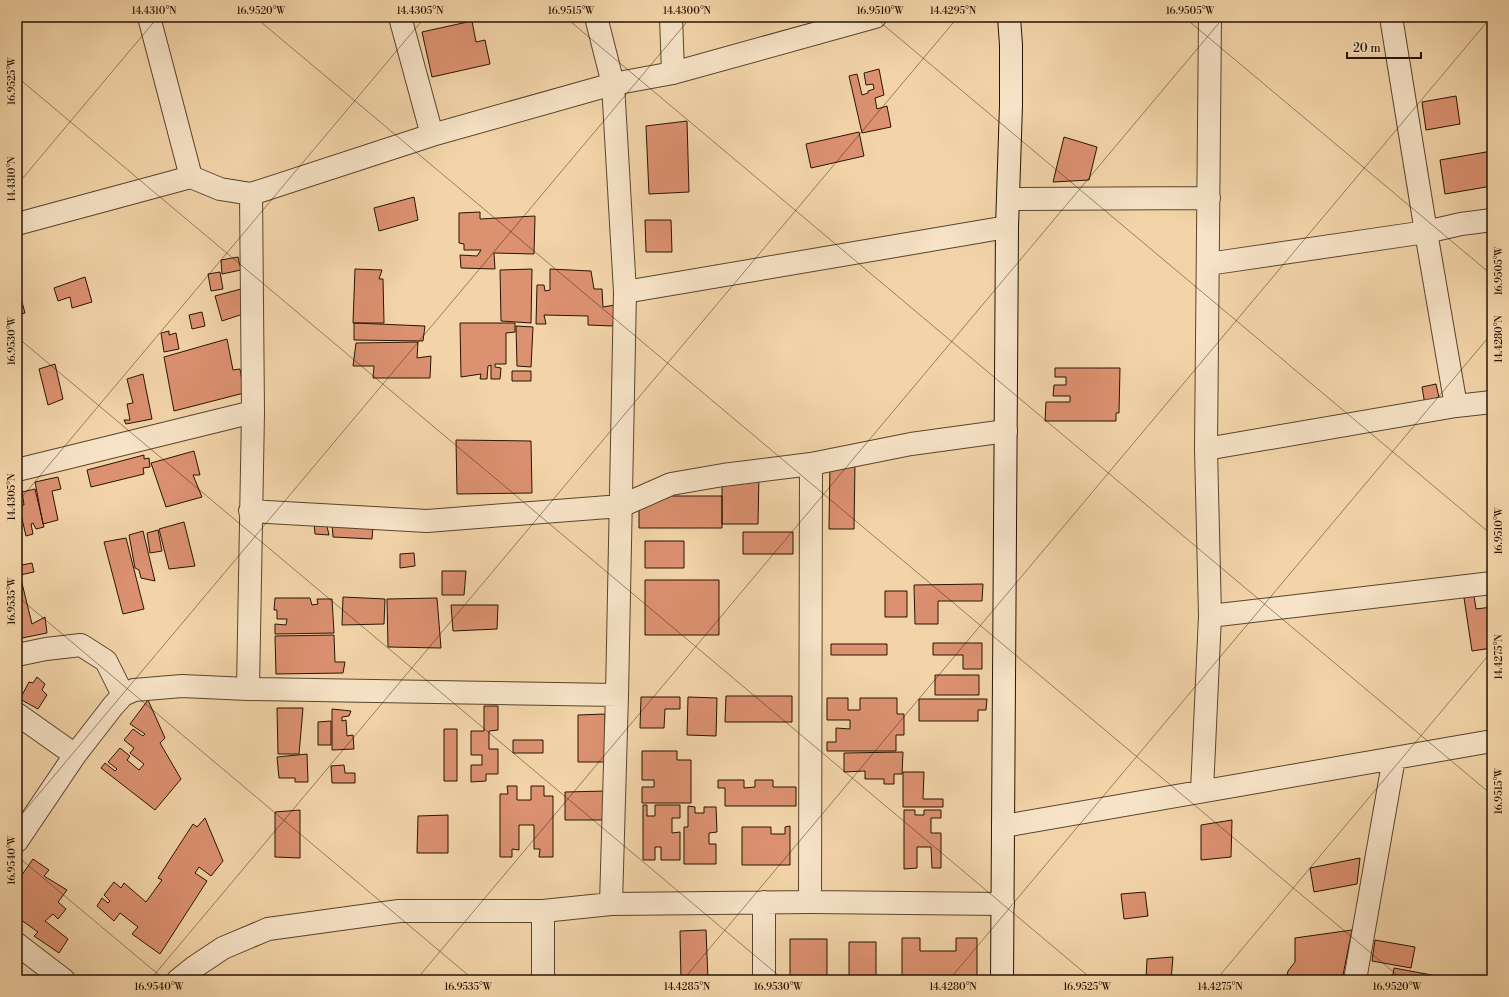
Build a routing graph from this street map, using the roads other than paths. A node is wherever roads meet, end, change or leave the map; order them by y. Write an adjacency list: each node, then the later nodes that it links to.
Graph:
1 (149, 17): 12 (street)
2 (400, 17): 11 (street)
3 (596, 17): 10 (street)
4 (671, 17): 9 (street)
5 (875, 17): 9 (street)
6 (1009, 17): 15 (street)
7 (1210, 17): 14 (street)
8 (1391, 17): 19 (street)
9 (673, 73): 10 (street)
10 (613, 84): 11 (street); 21 (street)
11 (432, 136): 13 (street)
12 (191, 177): 13 (street); 17 (street)
13 (251, 194): 24 (street)
14 (1209, 198): 15 (street); 20 (street)
15 (1008, 199): 18 (street)
16 (1492, 220): 19 (street)
17 (17, 224)
18 (1007, 227): 21 (street); 25 (street)
19 (1426, 232): 20 (street); 23 (street)
20 (1208, 264): 26 (street)
21 (625, 292): 29 (street)
22 (1492, 402): 23 (street)
23 (1456, 406): 26 (street)
24 (253, 412): 28 (street); 30 (street)
25 (1006, 431): 27 (street); 42 (street)
26 (1206, 449): 32 (street)
27 (811, 464): 29 (street); 45 (street)
28 (17, 470)
29 (620, 506): 30 (street); 36 (street)
30 (250, 511): 34 (street)
31 (1492, 583): 32 (street)
32 (1210, 616): 41 (street)
33 (17, 654): 35 (street)
34 (248, 689): 35 (street); 36 (street)
35 (123, 695): 39 (street)
36 (617, 695): 46 (street)
37 (17, 714): 39 (street)
38 (1492, 741): 40 (street)
39 (75, 755): 43 (street)
40 (1394, 758): 41 (street); 55 (street)
41 (1202, 791): 42 (street)
42 (1004, 826): 47 (street)
43 (17, 840)
44 (764, 902): 45 (street); 46 (street); 53 (street)
45 (810, 902): 47 (street)
46 (611, 904): 48 (street)
47 (1002, 904): 54 (street)
48 (543, 911): 51 (street); 52 (street)
49 (17, 944): 50 (street)
50 (64, 980)
51 (178, 980)
52 (543, 980)
53 (764, 980)
54 (1002, 980)
55 (1355, 980)

